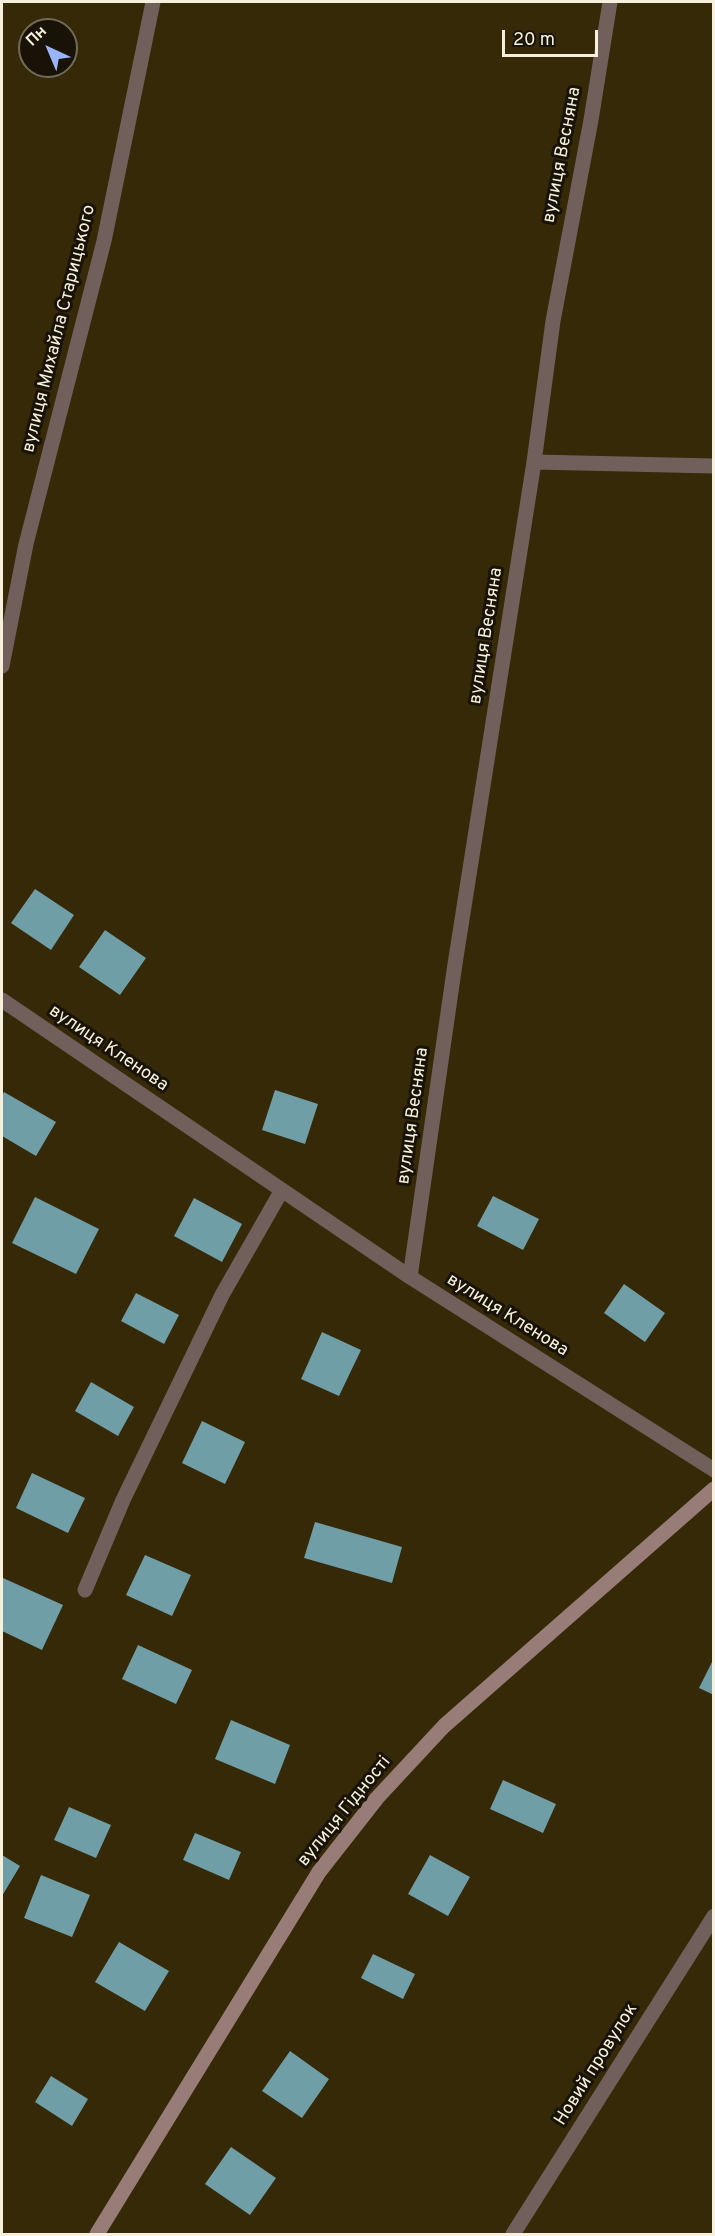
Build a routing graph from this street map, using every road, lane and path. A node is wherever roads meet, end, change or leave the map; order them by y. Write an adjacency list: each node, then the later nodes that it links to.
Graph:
1 (153, 2): 5 (street, вулиця Михайла Старицького)
2 (610, 2): 3 (street, вулиця Весняна)
3 (534, 462): 4 (street); 8 (street, вулиця Весняна)
4 (714, 466)
5 (2, 666)
6 (2, 1000): 7 (street, вулиця Кленова)
7 (282, 1190): 8 (street, вулиця Кленова); 11 (street)
8 (410, 1277): 9 (street, вулиця Кленова)
9 (714, 1470)
10 (714, 1489): 13 (street, вулиця Гідності)
11 (85, 1590)
12 (714, 1916): 14 (street, Новий провулок)
13 (97, 2235)
14 (513, 2235)

